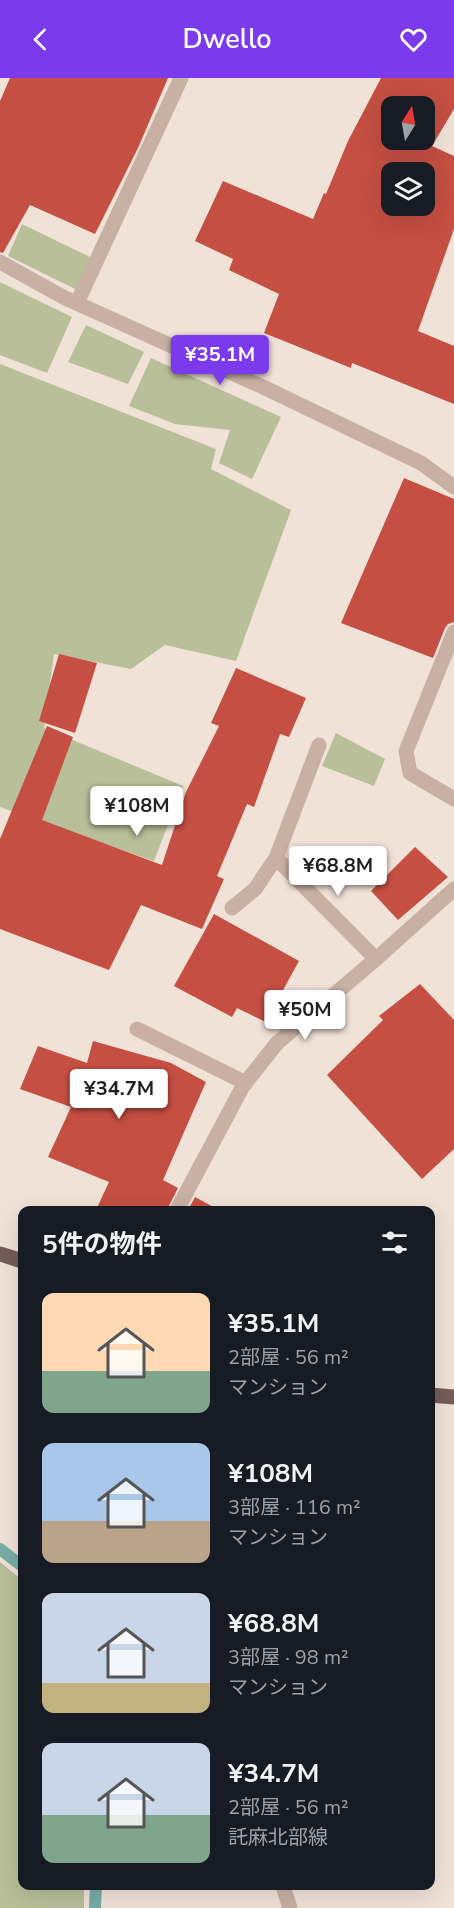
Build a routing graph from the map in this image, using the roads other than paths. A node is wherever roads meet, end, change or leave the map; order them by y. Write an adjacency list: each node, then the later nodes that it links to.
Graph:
1 (181, 78): 3 (street)
2 (0, 262): 3 (street)
3 (77, 303): 4 (street)
4 (454, 487)
5 (454, 632): 7 (street)
6 (319, 744): 8 (street)
7 (454, 799)
8 (276, 858): 10 (street); 11 (street)
9 (454, 889): 11 (street)
10 (232, 908)
11 (376, 959): 13 (street)
12 (137, 1029): 13 (street)
13 (246, 1083): 14 (street)
14 (179, 1206)
15 (0, 1254): 16 (main road)
16 (18, 1260)
17 (435, 1395): 18 (main road)
18 (454, 1397)
19 (284, 1890): 20 (street)
20 (290, 1908)

